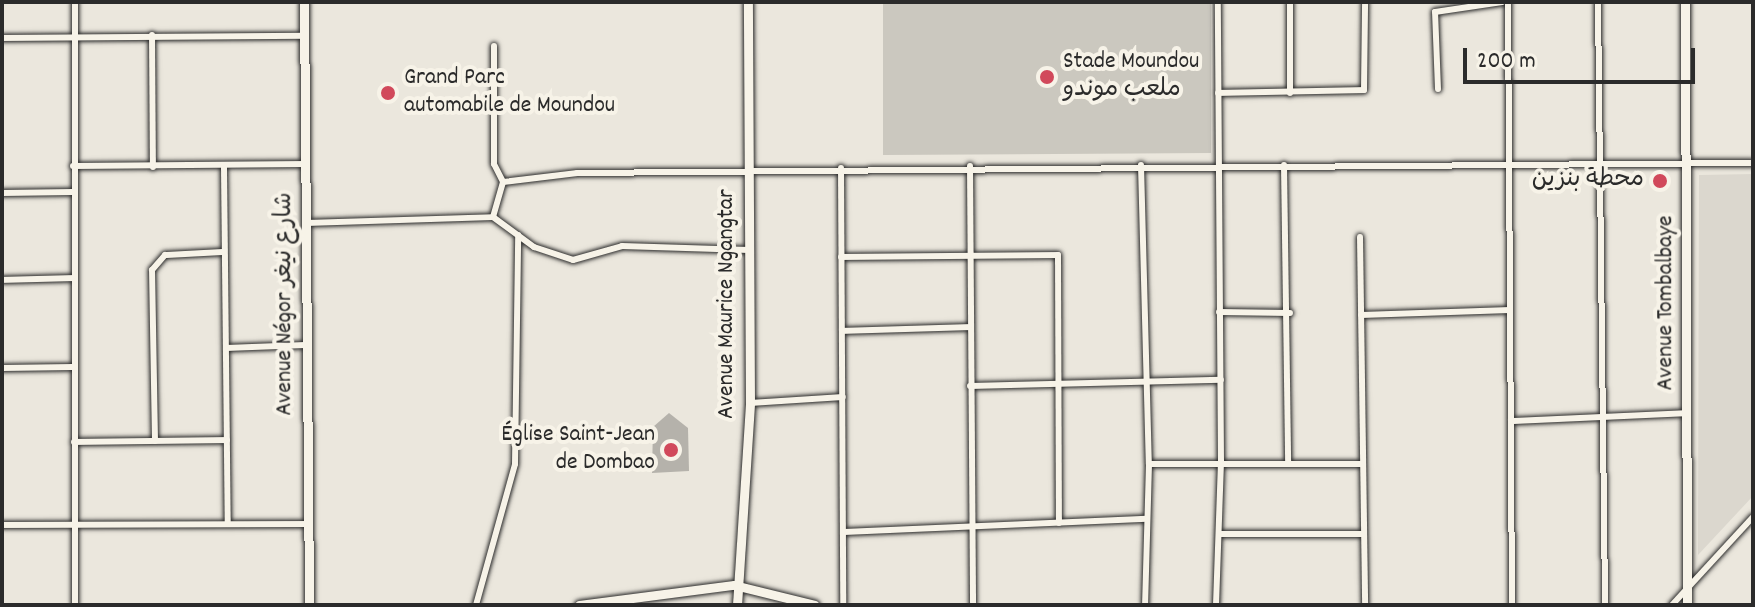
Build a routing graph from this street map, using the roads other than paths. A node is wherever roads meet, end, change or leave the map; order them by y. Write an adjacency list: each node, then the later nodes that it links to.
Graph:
1 (75, 2): 13 (street)
2 (304, 2): 12 (main road, Avenue Négor شارع نيغر)
3 (748, 2): 32 (main road, Avenue Maurice Ngangtar)
4 (1218, 2): 17 (street)
5 (1290, 2): 18 (street)
6 (1365, 2): 18 (street)
7 (1502, 2): 16 (street)
8 (1508, 2): 25 (street)
9 (1598, 2): 21 (street)
10 (1685, 2): 26 (main road, Avenue Tombalbaye)
11 (152, 35): 12 (street); 13 (street); 29 (street)
12 (304, 36): 20 (main road, Avenue Négor شارع نيغر)
13 (76, 37): 14 (street); 27 (street)
14 (2, 38)
15 (494, 46): 33 (street)
16 (1438, 89)
17 (1218, 93): 18 (street); 23 (street)
18 (1290, 93)
19 (1753, 163): 26 (street)
20 (306, 164): 30 (street); 37 (main road, Avenue Négor شارع نيغر)
21 (1600, 164): 25 (street); 26 (street); 63 (street)
22 (1141, 165): 23 (street); 28 (street); 57 (street)
23 (1218, 165): 24 (street); 47 (street)
24 (1284, 165): 25 (street); 48 (street)
25 (1509, 165): 46 (street)
26 (1686, 165): 62 (main road, Avenue Tombalbaye)
27 (73, 166): 29 (street); 34 (street)
28 (970, 166): 31 (street); 42 (street)
29 (153, 167): 30 (street)
30 (224, 167): 41 (street)
31 (841, 168): 32 (street); 43 (street)
32 (748, 169): 33 (street); 40 (main road, Avenue Maurice Ngangtar)
33 (503, 182): 36 (street)
34 (73, 192): 35 (street); 44 (street)
35 (2, 193)
36 (493, 217): 37 (street); 38 (street)
37 (306, 223): 52 (main road, Avenue Négor شارع نيغر)
38 (518, 235): 40 (street); 87 (street)
39 (1360, 237): 49 (street)
40 (749, 250): 61 (main road, Avenue Maurice Ngangtar)
41 (224, 252): 53 (street); 66 (street)
42 (970, 256): 43 (street); 50 (street); 58 (street)
43 (841, 257): 51 (street)
44 (72, 278): 45 (street); 54 (street)
45 (2, 280)
46 (1510, 310): 49 (street); 64 (street)
47 (1219, 312): 48 (street); 56 (street)
48 (1290, 313): 69 (street)
49 (1361, 315): 71 (street)
50 (969, 327): 51 (street); 59 (street)
51 (842, 331): 60 (street)
52 (305, 345): 53 (street); 77 (main road, Avenue Négor شارع نيغر)
53 (226, 348): 65 (street)
54 (73, 367): 55 (street); 67 (street)
55 (2, 368)
56 (1221, 380): 57 (street); 68 (street)
57 (1143, 381): 58 (street); 70 (street)
58 (1059, 383): 59 (street); 75 (street)
59 (970, 386): 79 (street)
60 (843, 397): 61 (street); 80 (street)
61 (750, 403): 83 (main road, Avenue Maurice Ngangtar)
62 (1687, 413): 63 (street); 84 (main road, Avenue Tombalbaye)
63 (1602, 415): 64 (street); 97 (street)
64 (1511, 421): 96 (street)
65 (227, 440): 66 (street); 74 (street)
66 (155, 441): 67 (street)
67 (74, 442): 76 (street)
68 (1221, 461): 69 (street); 70 (street); 81 (street)
69 (1288, 463): 71 (street)
70 (1149, 464): 73 (street)
71 (1362, 464): 82 (street)
72 (1753, 517): 84 (street)
73 (1147, 519): 75 (street); 93 (street)
74 (228, 523): 76 (street); 77 (street)
75 (1059, 523): 79 (street)
76 (75, 524): 78 (street); 85 (street)
77 (308, 524): 86 (main road, Avenue Négor شارع نيغر)
78 (2, 525)
79 (973, 527): 80 (street); 92 (street)
80 (844, 532): 91 (street)
81 (1219, 534): 82 (street); 94 (street)
82 (1364, 534): 95 (street)
83 (734, 585): 88 (main road); 89 (main road, Avenue Maurice Ngangtar); 90 (main road)
84 (1688, 588): 98 (street); 99 (main road, Avenue Tombalbaye)
85 (75, 605)
86 (309, 605)
87 (476, 605)
88 (579, 605)
89 (737, 605)
90 (815, 605)
91 (843, 605)
92 (973, 605)
93 (1145, 605)
94 (1216, 605)
95 (1365, 605)
96 (1512, 605)
97 (1605, 605)
98 (1672, 605)
99 (1687, 605)

